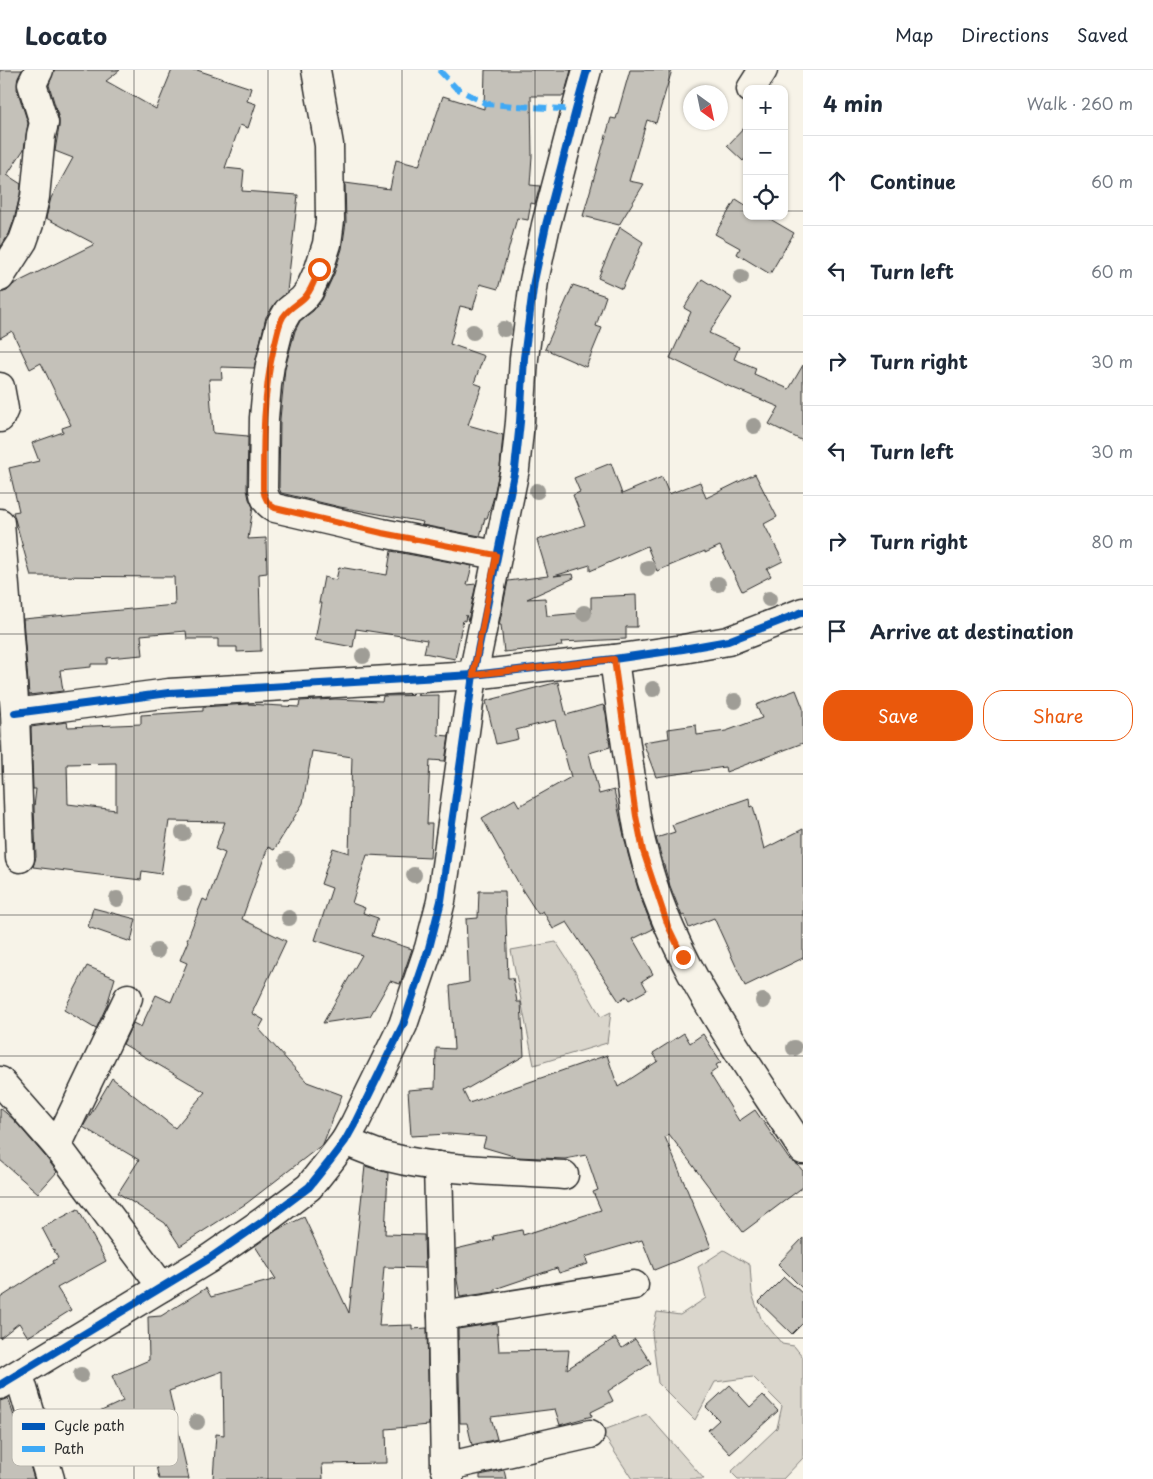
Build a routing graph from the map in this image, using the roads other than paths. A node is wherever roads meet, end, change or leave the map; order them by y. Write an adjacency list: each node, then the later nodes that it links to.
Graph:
1 (39, 70): 6 (street)
2 (316, 70): 10 (street)
3 (588, 70): 10 (street)
4 (763, 70): 5 (street)
5 (754, 85)
6 (0, 276)
7 (0, 387): 8 (street)
8 (0, 418)
9 (0, 523): 14 (street)
10 (496, 555): 13 (street)
11 (801, 618): 12 (street)
12 (614, 659): 13 (street); 20 (street)
13 (473, 675): 14 (street); 18 (street)
14 (15, 713): 15 (street)
15 (20, 858)
16 (128, 998): 19 (street)
17 (0, 1081): 19 (street)
18 (345, 1141): 21 (street); 24 (street)
19 (57, 1146): 24 (street)
20 (803, 1150)
21 (438, 1166): 22 (street); 25 (street)
22 (564, 1175)
23 (634, 1285): 25 (street)
24 (162, 1287): 26 (street)
25 (442, 1316): 30 (street)
26 (9, 1380): 27 (street)
27 (21, 1409)
28 (590, 1434): 30 (street)
29 (45, 1466): 31 (street)
30 (447, 1473)
31 (50, 1479)

